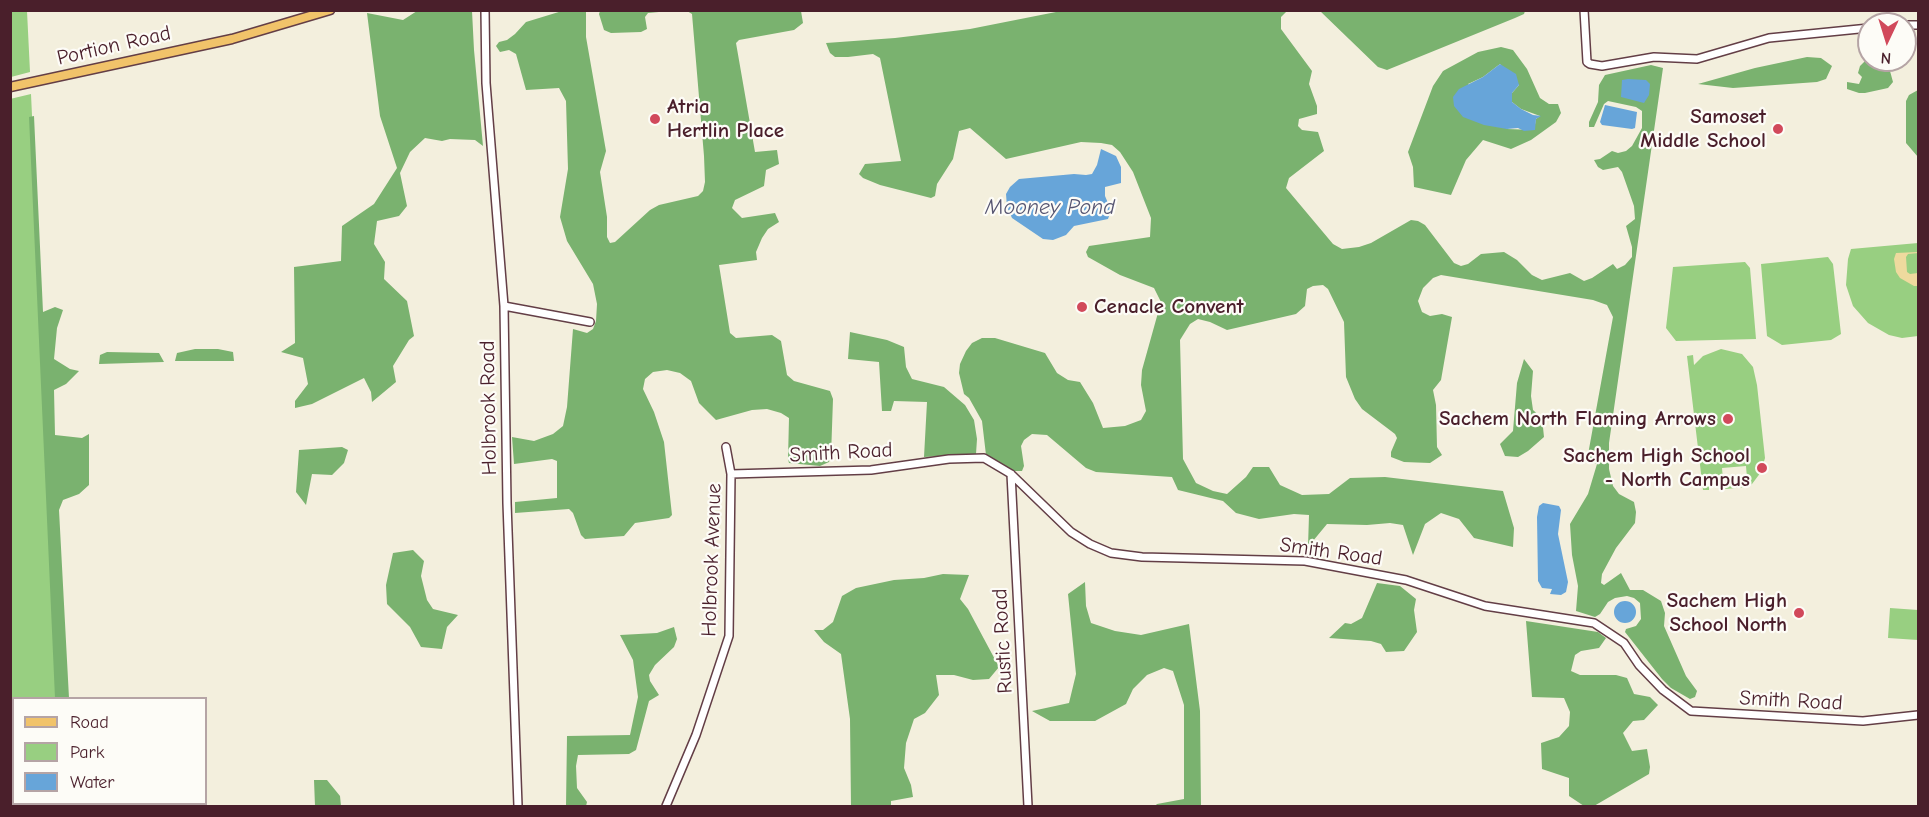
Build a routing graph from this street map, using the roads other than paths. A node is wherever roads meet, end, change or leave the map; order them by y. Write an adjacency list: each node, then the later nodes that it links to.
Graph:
1 (330, 10): 5 (main road, Portion Road)
2 (484, 10): 6 (street, Holbrook Road)
3 (1584, 10): 4 (street)
4 (1857, 29)
5 (10, 87)
6 (504, 306): 7 (street); 12 (street, Holbrook Road)
7 (590, 322)
8 (726, 447): 9 (street, Holbrook Avenue)
9 (731, 474): 10 (street, Smith Road); 13 (street, Holbrook Avenue)
10 (1011, 474): 11 (street, Smith Road); 14 (street, Rustic Road)
11 (1918, 715)
12 (518, 807)
13 (666, 807)
14 (1029, 807)

